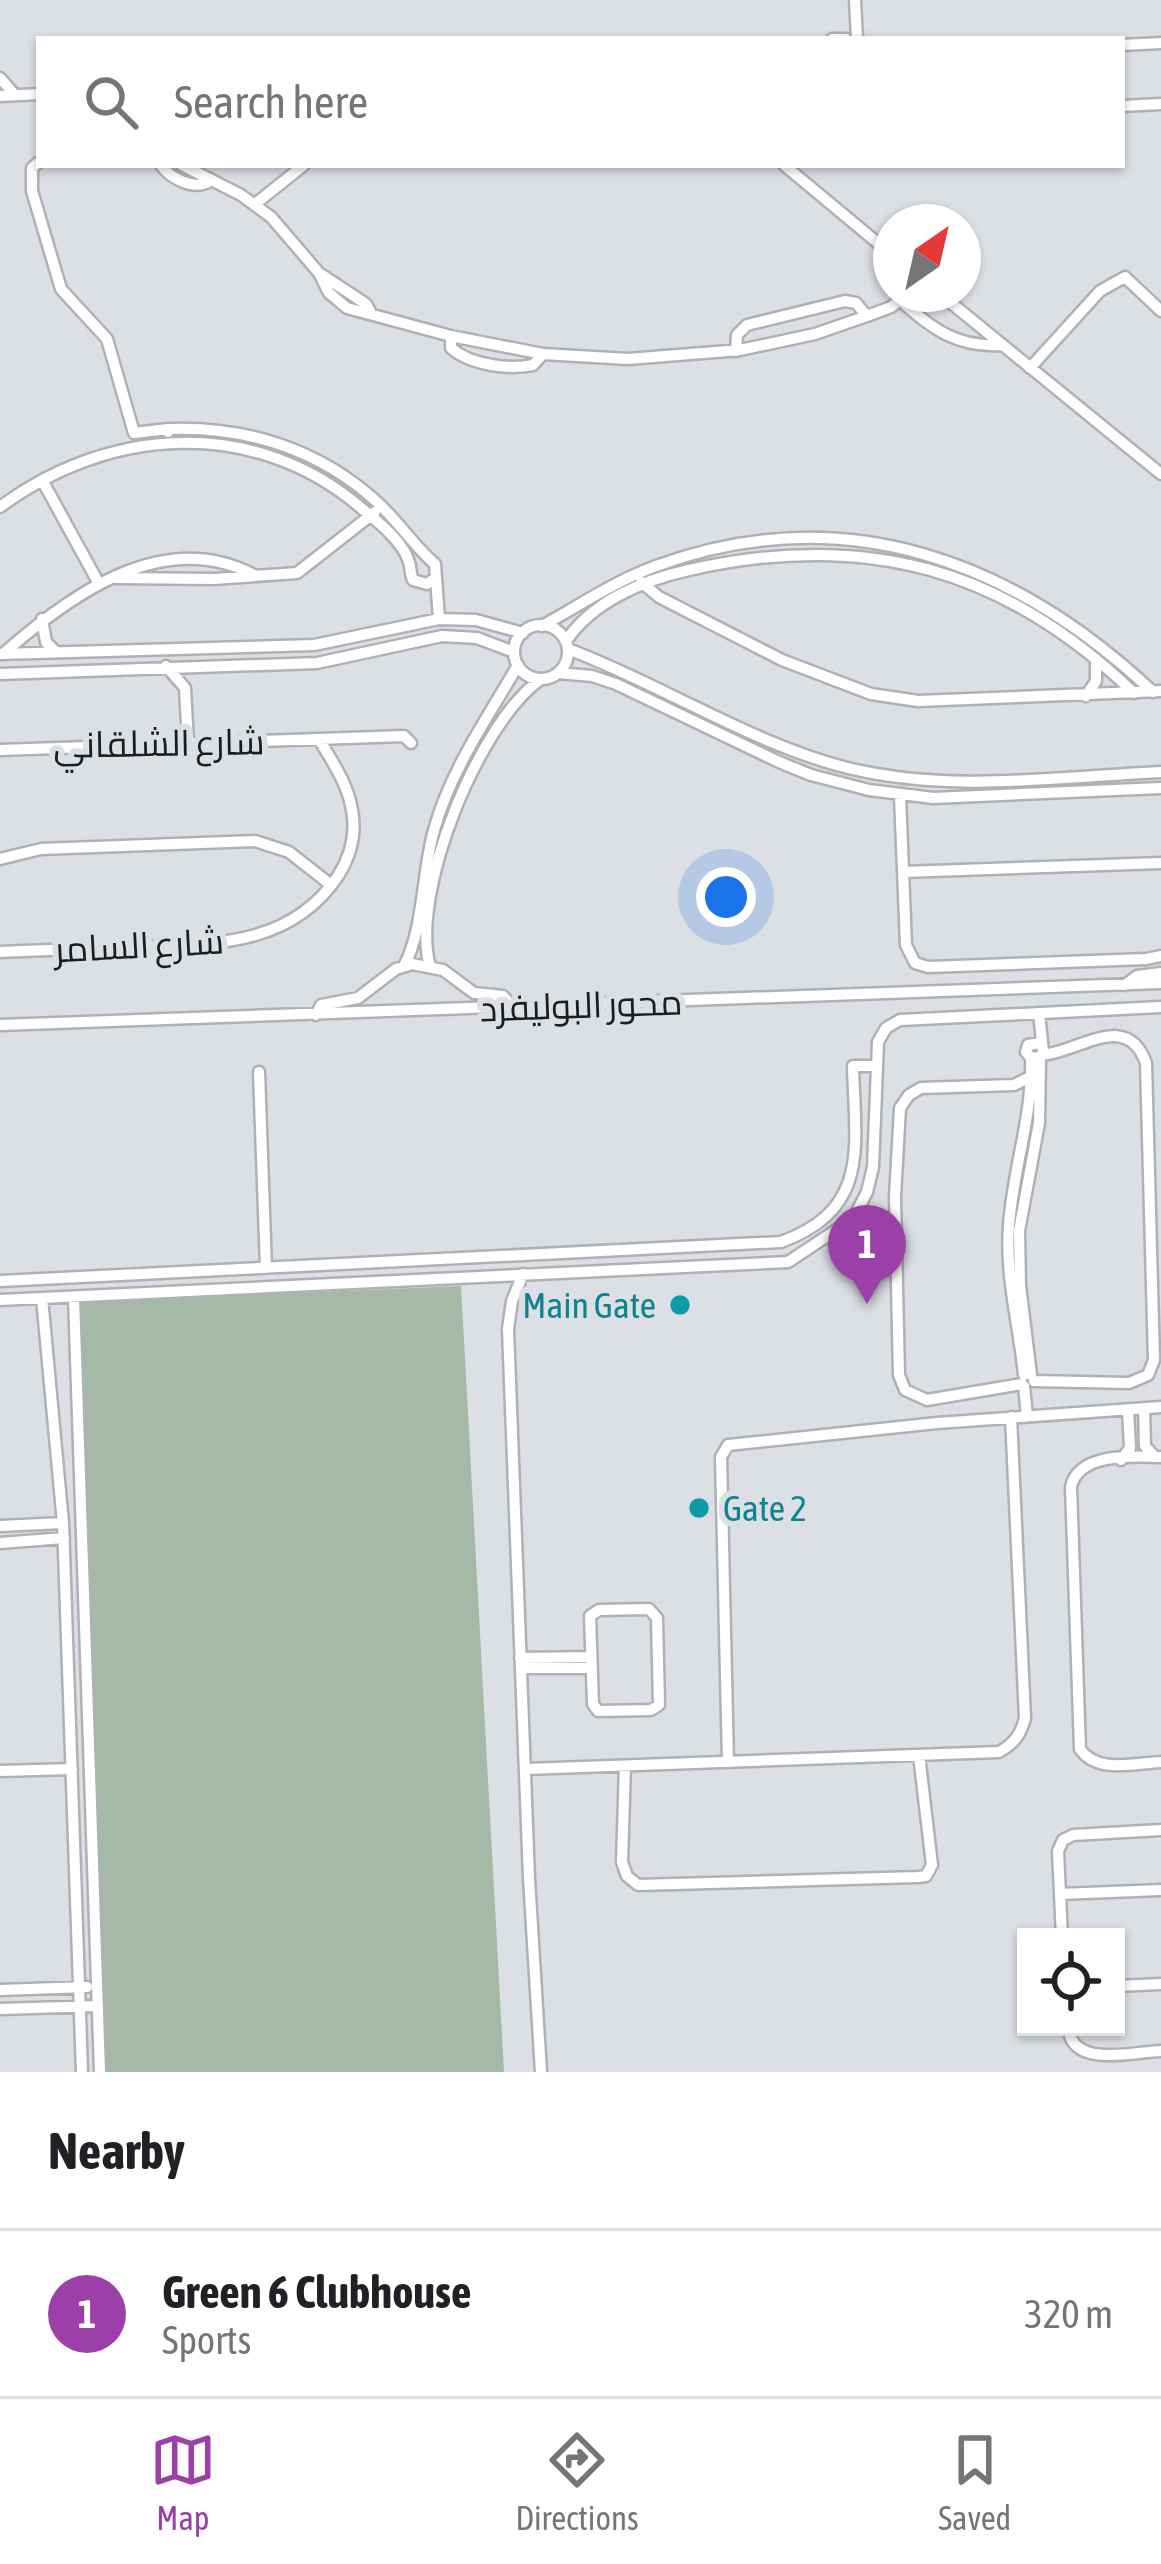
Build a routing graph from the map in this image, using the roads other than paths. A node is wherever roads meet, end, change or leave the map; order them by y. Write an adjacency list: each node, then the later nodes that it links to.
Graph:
1 (855, 0): 2 (street)
2 (857, 36)
3 (1161, 43): 4 (street)
4 (1125, 45)
5 (0, 77): 7 (street)
6 (36, 94): 7 (street)
7 (15, 95): 8 (street)
8 (0, 96)
9 (1161, 104): 10 (street)
10 (1125, 106)
11 (36, 164): 29 (street)
12 (165, 168): 16 (street)
13 (189, 168): 16 (street)
14 (300, 168): 17 (street)
15 (788, 168): 18 (street)
16 (210, 182): 17 (street)
17 (255, 203): 24 (street)
18 (873, 239)
19 (1161, 310): 28 (street)
20 (875, 312): 23 (street)
21 (919, 312): 25 (street)
22 (962, 312): 25 (street)
23 (867, 316): 26 (street); 26 (street)
24 (452, 336): 27 (street); 27 (street)
25 (1002, 345): 28 (street)
26 (736, 351): 27 (street)
27 (543, 354)
28 (1030, 368): 30 (street)
29 (169, 435): 31 (street); 32 (street); 34 (street)
30 (1161, 474)
31 (42, 480): 33 (street); 41 (street)
32 (381, 505): 34 (street); 35 (street)
33 (0, 507)
34 (371, 516): 36 (street); 37 (street)
35 (424, 557): 36 (street); 39 (street)
36 (410, 565): 39 (street)
37 (257, 576): 38 (street); 38 (street)
38 (116, 578): 41 (street)
39 (434, 579): 43 (street)
40 (640, 579): 44 (street); 46 (street); 49 (street); 57 (street); 59 (street)
41 (98, 582): 42 (street)
42 (42, 619): 47 (street); 48 (street)
43 (439, 619): 45 (street); 47 (street)
44 (542, 626): 45 (street); 46 (street)
45 (523, 633): 50 (street)
46 (567, 645): 54 (street); 64 (street)
47 (56, 652): 48 (street)
48 (1, 654)
49 (1095, 656): 58 (street); 59 (street)
50 (516, 659): 51 (street); 55 (street); 73 (street)
51 (202, 665): 52 (street); 56 (street)
52 (166, 666): 53 (street); 56 (street)
53 (0, 674)
54 (558, 674): 55 (street); 66 (street)
55 (541, 679): 74 (street)
56 (185, 688): 61 (street)
57 (1157, 692): 58 (street)
58 (1134, 693): 59 (street)
59 (1085, 697)
60 (319, 739): 61 (street, شارع الشلقاني); 62 (street, شارع الشلقاني); 70 (street)
61 (188, 743): 63 (street, شارع الشلقاني)
62 (411, 743)
63 (0, 750)
64 (1161, 772)
65 (1161, 788): 66 (street)
66 (900, 796): 69 (street)
67 (0, 860): 70 (street)
68 (1161, 863): 69 (street)
69 (903, 872): 72 (street)
70 (332, 885): 71 (street, شارع السامر)
71 (0, 952)
72 (1161, 956)
73 (404, 966): 74 (street); 81 (street)
74 (430, 966): 79 (street)
75 (1161, 973): 77 (street)
76 (1161, 983): 77 (street, محور البوليفرد)
77 (1125, 985): 79 (street, محور البوليفرد)
78 (1161, 1006): 80 (street)
79 (513, 1007): 81 (street, محور البوليفرد)
80 (1033, 1013): 83 (street); 84 (street)
81 (316, 1016): 82 (street, محور البوليفرد)
82 (0, 1024)
83 (1037, 1051): 86 (street); 89 (street); 96 (street)
84 (876, 1066): 90 (street); 91 (street)
85 (259, 1072): 90 (street)
86 (1032, 1076): 87 (street); 88 (street)
87 (1014, 1085): 88 (street); 96 (street)
88 (1031, 1093): 89 (street)
89 (1034, 1122): 96 (street)
90 (266, 1268): 92 (street)
91 (523, 1274): 93 (street); 110 (street)
92 (0, 1281)
93 (74, 1297): 94 (street); 126 (street)
94 (42, 1298): 95 (street); 106 (street)
95 (0, 1300)
96 (1028, 1381): 100 (street)
97 (1161, 1407): 98 (street)
98 (1144, 1408): 99 (street); 102 (street)
99 (1128, 1409): 100 (street); 103 (street)
100 (1030, 1416): 101 (street)
101 (1012, 1418): 112 (street); 113 (street)
102 (1145, 1430): 103 (street); 104 (street)
103 (1129, 1431): 105 (street)
104 (1158, 1457): 105 (street)
105 (1121, 1460): 114 (street)
106 (63, 1523): 107 (street); 108 (street)
107 (0, 1526)
108 (64, 1538): 109 (street); 116 (street)
109 (0, 1543)
110 (521, 1663): 111 (street); 117 (street)
111 (590, 1663): 111 (street)
112 (920, 1755): 113 (street); 115 (street)
113 (728, 1762): 115 (street)
114 (1161, 1762)
115 (625, 1766): 117 (street)
116 (72, 1769): 118 (street); 125 (street)
117 (526, 1769): 135 (street)
118 (0, 1771)
119 (1161, 1830): 121 (street)
120 (1161, 1890): 121 (street)
121 (1060, 1894): 122 (street)
122 (1062, 1928)
123 (1161, 1984): 124 (street)
124 (1125, 1986)
125 (79, 1987): 126 (street); 127 (street); 128 (street)
126 (96, 1987): 129 (street)
127 (0, 1990)
128 (80, 2006): 129 (street); 130 (street); 133 (street)
129 (98, 2006): 134 (street)
130 (0, 2008)
131 (1071, 2036): 132 (street)
132 (1161, 2050)
133 (82, 2072)
134 (100, 2072)
135 (541, 2072)

